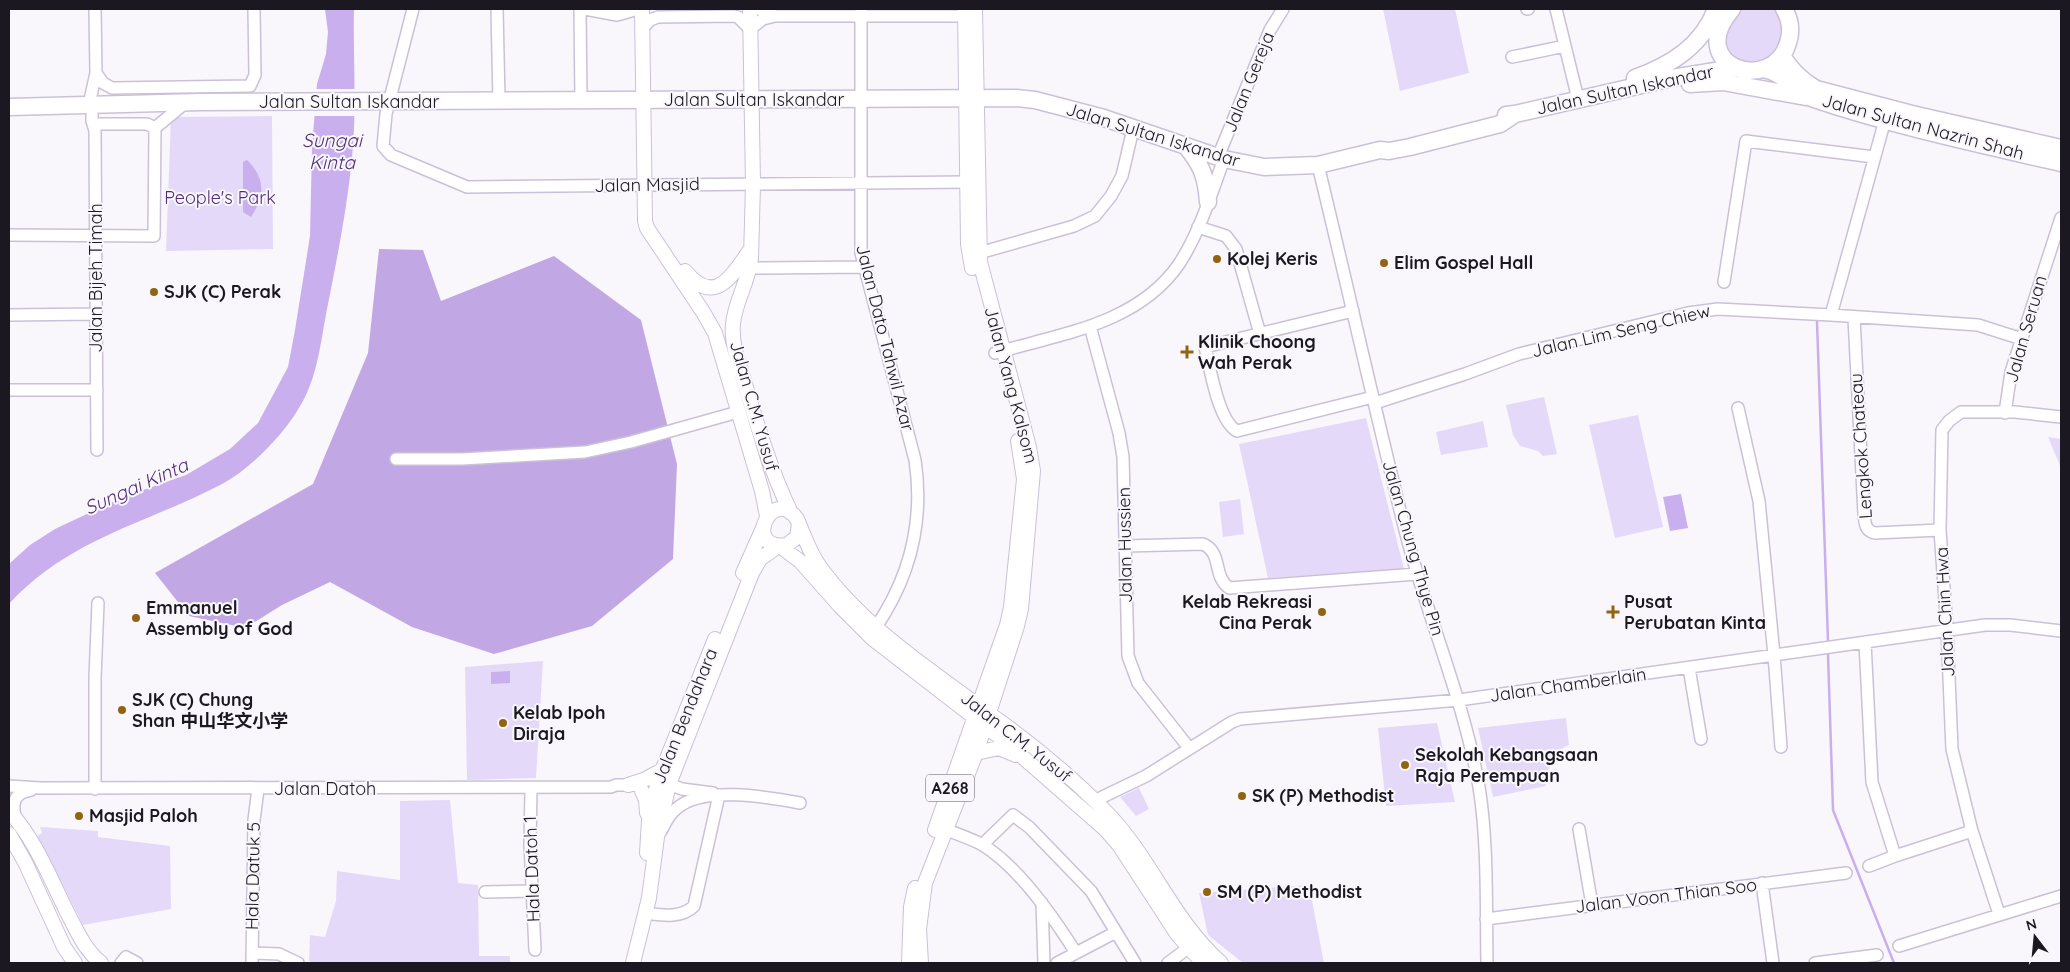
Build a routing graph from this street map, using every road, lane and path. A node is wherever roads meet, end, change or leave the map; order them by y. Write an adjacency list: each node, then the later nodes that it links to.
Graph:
1 (95, 9): 25 (street, Jalan Bijeh Timah)
2 (254, 9): 25 (street)
3 (413, 9): 32 (street, Jalan Masjid)
4 (497, 9): 35 (street)
5 (580, 9): 33 (street)
6 (585, 9): 7 (street)
7 (640, 9): 18 (main road)
8 (750, 9): 19 (main road, Jalan C.M. Yusuf)
9 (759, 9): 17 (street)
10 (1283, 9): 48 (street, Jalan Gereja)
11 (1556, 9): 20 (street)
12 (1716, 9): 26 (highway)
13 (1732, 9): 23 (highway)
14 (1789, 11): 21 (highway)
15 (861, 12): 16 (street); 17 (street); 30 (street, Jalan Dato Tahwil Azar)
16 (970, 13): 28 (main road)
17 (775, 16): 19 (street)
18 (642, 29): 19 (street); 34 (main road)
19 (750, 29): 29 (main road, Jalan C.M. Yusuf)
20 (1565, 46): 22 (street); 26 (street)
21 (1782, 56): 24 (highway); 46 (highway, Jalan Sultan Nazrin Shah)
22 (1512, 57)
23 (1734, 68): 24 (highway, Jalan Sultan Iskandar); 39 (highway, Jalan Sultan Iskandar)
24 (1763, 69): 27 (highway, Jalan Sultan Nazrin Shah)
25 (96, 73): 36 (street, Jalan Bijeh Timah)
26 (1577, 95): 39 (highway)
27 (1811, 98): 39 (highway); 41 (highway, Jalan Sultan Nazrin Shah)
28 (971, 99): 30 (highway, Jalan Sultan Iskandar); 44 (highway, Jalan Sultan Iskandar); 51 (main road, Jalan Yang Kalsom); 61 (main road, Jalan Yang Kalsom)
29 (752, 100): 30 (highway, Jalan Sultan Iskandar); 34 (highway, Jalan Sultan Iskandar); 53 (main road, Jalan C.M. Yusuf)
30 (861, 100): 52 (street, Jalan Dato Tahwil Azar)
31 (9, 101): 36 (highway, Jalan Sultan Iskandar)
32 (385, 101): 35 (highway, Jalan Sultan Iskandar); 38 (highway, Jalan Sultan Iskandar); 54 (street, Jalan Masjid)
33 (581, 101): 34 (highway, Jalan Sultan Iskandar); 35 (highway, Jalan Sultan Iskandar)
34 (642, 101): 54 (main road)
35 (499, 102)
36 (91, 103): 37 (highway, Jalan Sultan Iskandar); 40 (highway, Jalan Sultan Iskandar); 42 (street, Jalan Bijeh Timah)
37 (116, 103): 38 (highway, Jalan Sultan Iskandar); 42 (street)
38 (185, 103): 43 (street)
39 (1557, 104): 50 (highway, Jalan Sultan Iskandar)
40 (9, 107)
41 (1885, 120): 47 (street); 49 (highway, Jalan Sultan Nazrin Shah)
42 (96, 128): 43 (street); 59 (street, Jalan Bijeh Timah)
43 (155, 128): 59 (street)
44 (1133, 129): 45 (highway, Jalan Sultan Iskandar); 61 (street)
45 (1186, 146): 48 (highway, Jalan Sultan Iskandar); 55 (highway)
46 (2061, 148)
47 (1874, 157): 65 (street); 68 (street)
48 (1221, 158): 50 (highway, Jalan Sultan Iskandar); 55 (street, Jalan Gereja)
49 (2061, 163)
50 (1318, 165): 66 (street, Jalan Chung Thye Pin)
51 (968, 182): 52 (street, Jalan Masjid); 61 (main road, Jalan Yang Kalsom)
52 (861, 183): 53 (street, Jalan Masjid); 63 (street, Jalan Dato Tahwil Azar)
53 (753, 184): 54 (street, Jalan Masjid); 60 (main road, Jalan C.M. Yusuf)
54 (643, 185): 62 (main road)
55 (1208, 202): 57 (street, Jalan Gereja)
56 (2061, 218): 73 (street, Jalan Seruan)
57 (1198, 227): 71 (street, Jalan Gereja); 72 (street)
58 (9, 235): 59 (street)
59 (96, 235): 67 (street, Jalan Bijeh Timah)
60 (752, 248): 62 (main road); 64 (main road, Jalan C.M. Yusuf)
61 (974, 254): 74 (main road, Jalan Yang Kalsom)
62 (670, 260): 79 (main road, Jalan C.M. Yusuf)
63 (864, 266): 64 (street); 92 (street, Jalan Dato Tahwil Azar)
64 (750, 268): 84 (main road, Jalan C.M. Yusuf)
65 (1724, 282)
66 (1353, 311): 72 (street); 77 (street, Jalan Chung Thye Pin)
67 (96, 314): 69 (street); 76 (street, Jalan Bijeh Timah)
68 (1831, 314): 70 (street, Jalan Lim Seng Chiew); 77 (street, Jalan Lim Seng Chiew)
69 (9, 315)
70 (1854, 318): 73 (street, Jalan Lim Seng Chiew); 86 (street, Lengkok Chateau)
71 (1090, 326): 74 (street, Jalan Gereja); 88 (street, Jalan Hussien)
72 (1260, 334): 77 (street, Jalan Lim Seng Chiew)
73 (2022, 339): 80 (street, Jalan Seruan)
74 (999, 352): 99 (main road, Jalan Yang Kalsom)
75 (9, 390): 76 (street)
76 (97, 390): 82 (street, Jalan Bijeh Timah)
77 (1374, 400): 89 (street, Jalan Chung Thye Pin)
78 (1738, 408): 96 (street)
79 (738, 412): 83 (street); 85 (main road, Jalan C.M. Yusuf)
80 (2005, 413): 81 (street, Jalan Chin Hwa); 86 (street, Jalan Chin Hwa)
81 (2061, 417)
82 (97, 450)
83 (396, 459)
84 (795, 518): 85 (main road); 87 (main road); 92 (main road, Jalan C.M. Yusuf)
85 (765, 522): 87 (main road); 90 (main road, Jalan Bendahara)
86 (1940, 530): 93 (street, Jalan Chin Hwa)
87 (779, 546): 90 (main road, Jalan Bendahara); 99 (main road, Jalan C.M. Yusuf)
88 (1125, 546): 89 (street); 102 (street, Jalan Hussien)
89 (1417, 574): 98 (street, Jalan Chung Thye Pin)
90 (739, 595): 105 (main road, Jalan Bendahara); 111 (main road, Jalan Bendahara)
91 (98, 603): 112 (street)
92 (876, 626): 99 (main road, Jalan C.M. Yusuf)
93 (1947, 630): 94 (street, Jalan Chamberlain); 95 (street, Jalan Chamberlain); 120 (street, Jalan Chin Hwa)
94 (2061, 631)
95 (1864, 642): 96 (street, Jalan Chamberlain); 124 (street)
96 (1774, 655): 97 (street, Jalan Chamberlain); 101 (street)
97 (1689, 668): 98 (street, Jalan Chamberlain); 100 (street)
98 (1459, 700): 102 (street, Jalan Chamberlain); 136 (street, Jalan Chung Thye Pin)
99 (982, 716): 103 (main road, A268); 104 (main road, Jalan C.M. Yusuf); 115 (main road, Jalan C.M. Yusuf); 118 (main road, A268)
100 (1700, 739)
101 (1780, 747)
102 (1189, 748): 115 (street, Jalan Chamberlain)
103 (976, 753): 104 (main road); 118 (main road, A268)
104 (1031, 763): 139 (main road, Jalan C.M. Yusuf)
105 (662, 770): 106 (main road); 111 (main road, Jalan Bendahara)
106 (628, 785): 110 (street, Jalan Datoh); 111 (street, Jalan Datoh)
107 (9, 786): 108 (street, Jalan Datoh)
108 (40, 788): 112 (street, Jalan Datoh); 117 (street)
109 (530, 788): 110 (street, Jalan Datoh); 113 (street, Jalan Datoh); 129 (street, Hala Datoh 1)
110 (611, 788): 111 (street, Jalan Datoh)
111 (656, 788): 114 (street, Jalan Datoh); 122 (main road, Jalan Bendahara); 122 (main road)
112 (95, 789): 113 (street, Jalan Datoh)
113 (258, 789): 143 (street, Hala Datuk 5)
114 (719, 795): 116 (street, Jalan Datoh); 122 (street, Jalan Datoh); 134 (street)
115 (1094, 801): 158 (main road, Jalan C.M. Yusuf)
116 (800, 803)
117 (12, 814): 128 (main road)
118 (941, 828): 123 (street); 151 (main road, A268); 152 (main road, A268)
119 (1579, 829): 133 (street)
120 (1972, 831): 124 (street); 135 (street, Jalan Chin Hwa)
121 (9, 834): 145 (main road)
122 (653, 834): 134 (main road, Jalan Bendahara)
123 (982, 845): 132 (street); 137 (street)
124 (1894, 856): 125 (street)
125 (1869, 866)
126 (1846, 873): 127 (street, Jalan Voon Thian Soo)
127 (1762, 883): 133 (street, Jalan Voon Thian Soo); 160 (street)
128 (55, 888): 145 (main road); 147 (main road)
129 (532, 891): 130 (street); 140 (street, Hala Datoh 1)
130 (485, 892)
131 (2061, 896): 135 (street)
132 (1042, 903): 141 (street); 153 (street)
133 (1592, 905): 136 (street, Jalan Voon Thian Soo)
134 (645, 913): 150 (main road, Jalan Bendahara)
135 (1999, 914): 138 (street)
136 (1486, 918): 159 (street, Jalan Chung Thye Pin)
137 (1116, 932): 141 (street); 155 (street)
138 (1899, 946)
139 (1188, 948): 156 (street); 157 (main road, Jalan C.M. Yusuf)
140 (534, 950)
141 (1076, 953): 154 (street)
142 (1877, 955): 161 (street)
143 (252, 958): 149 (street)
144 (124, 960): 148 (street)
145 (70, 962): 146 (main road)
146 (85, 963)
147 (101, 963)
148 (137, 963)
149 (298, 963)
150 (633, 963)
151 (909, 963)
152 (921, 963)
153 (1044, 963)
154 (1058, 963)
155 (1135, 963)
156 (1168, 963)
157 (1203, 963)
158 (1221, 963)
159 (1487, 963)
160 (1773, 963)
161 (1815, 963)

